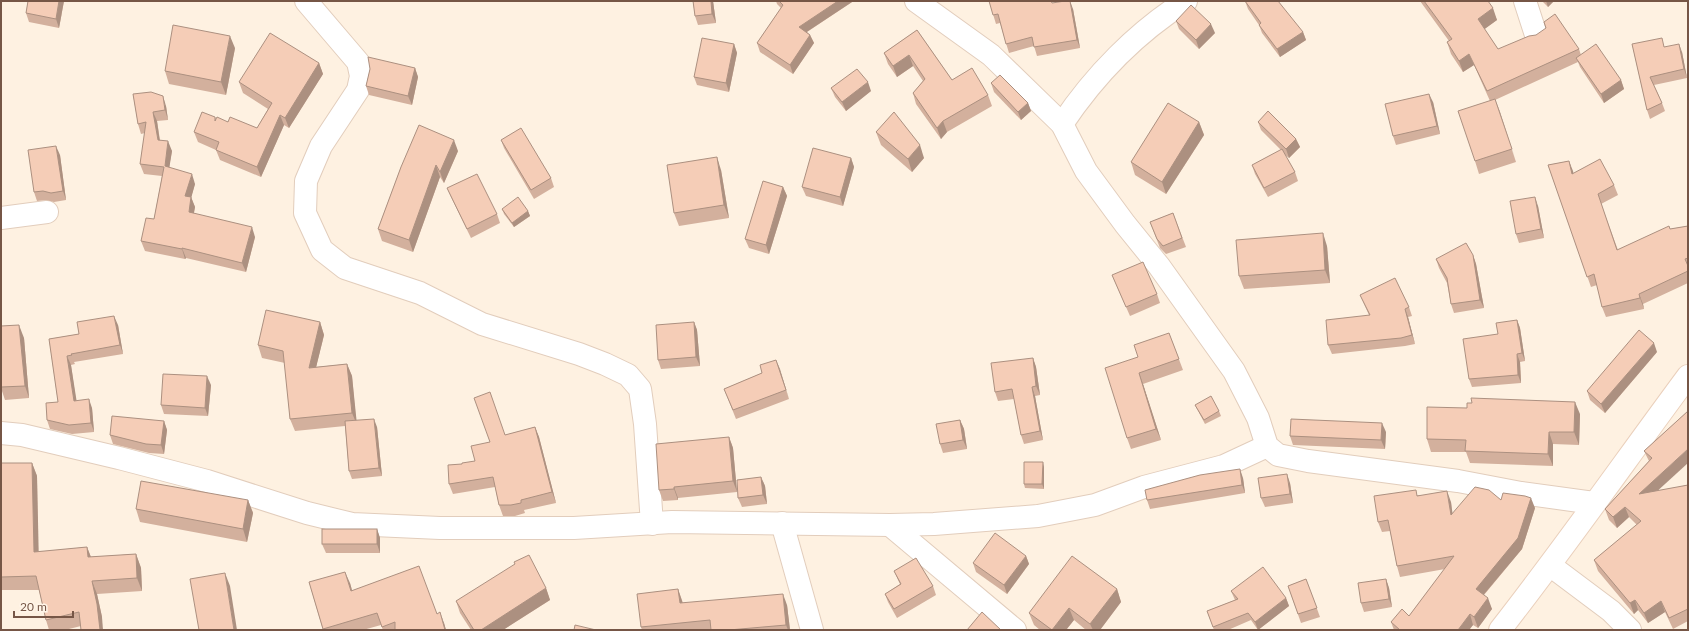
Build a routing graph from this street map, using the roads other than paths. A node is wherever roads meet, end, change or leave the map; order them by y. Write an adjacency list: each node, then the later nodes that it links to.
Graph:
1 (306, 1): 14 (street)
2 (916, 1): 6 (street)
3 (1525, 1): 5 (street)
4 (1179, 3): 6 (street)
5 (1536, 35)
6 (1062, 124): 11 (street)
7 (48, 212): 8 (street)
8 (1, 218)
9 (1688, 376): 12 (street)
10 (1, 433): 14 (street)
11 (1267, 446): 12 (street); 15 (street)
12 (1594, 503): 16 (street)
13 (782, 523): 14 (street); 15 (street); 17 (street)
14 (652, 524)
15 (890, 525): 18 (street)
16 (1551, 566): 19 (street); 20 (street)
17 (812, 630)
18 (1015, 630)
19 (1500, 630)
20 (1630, 630)

